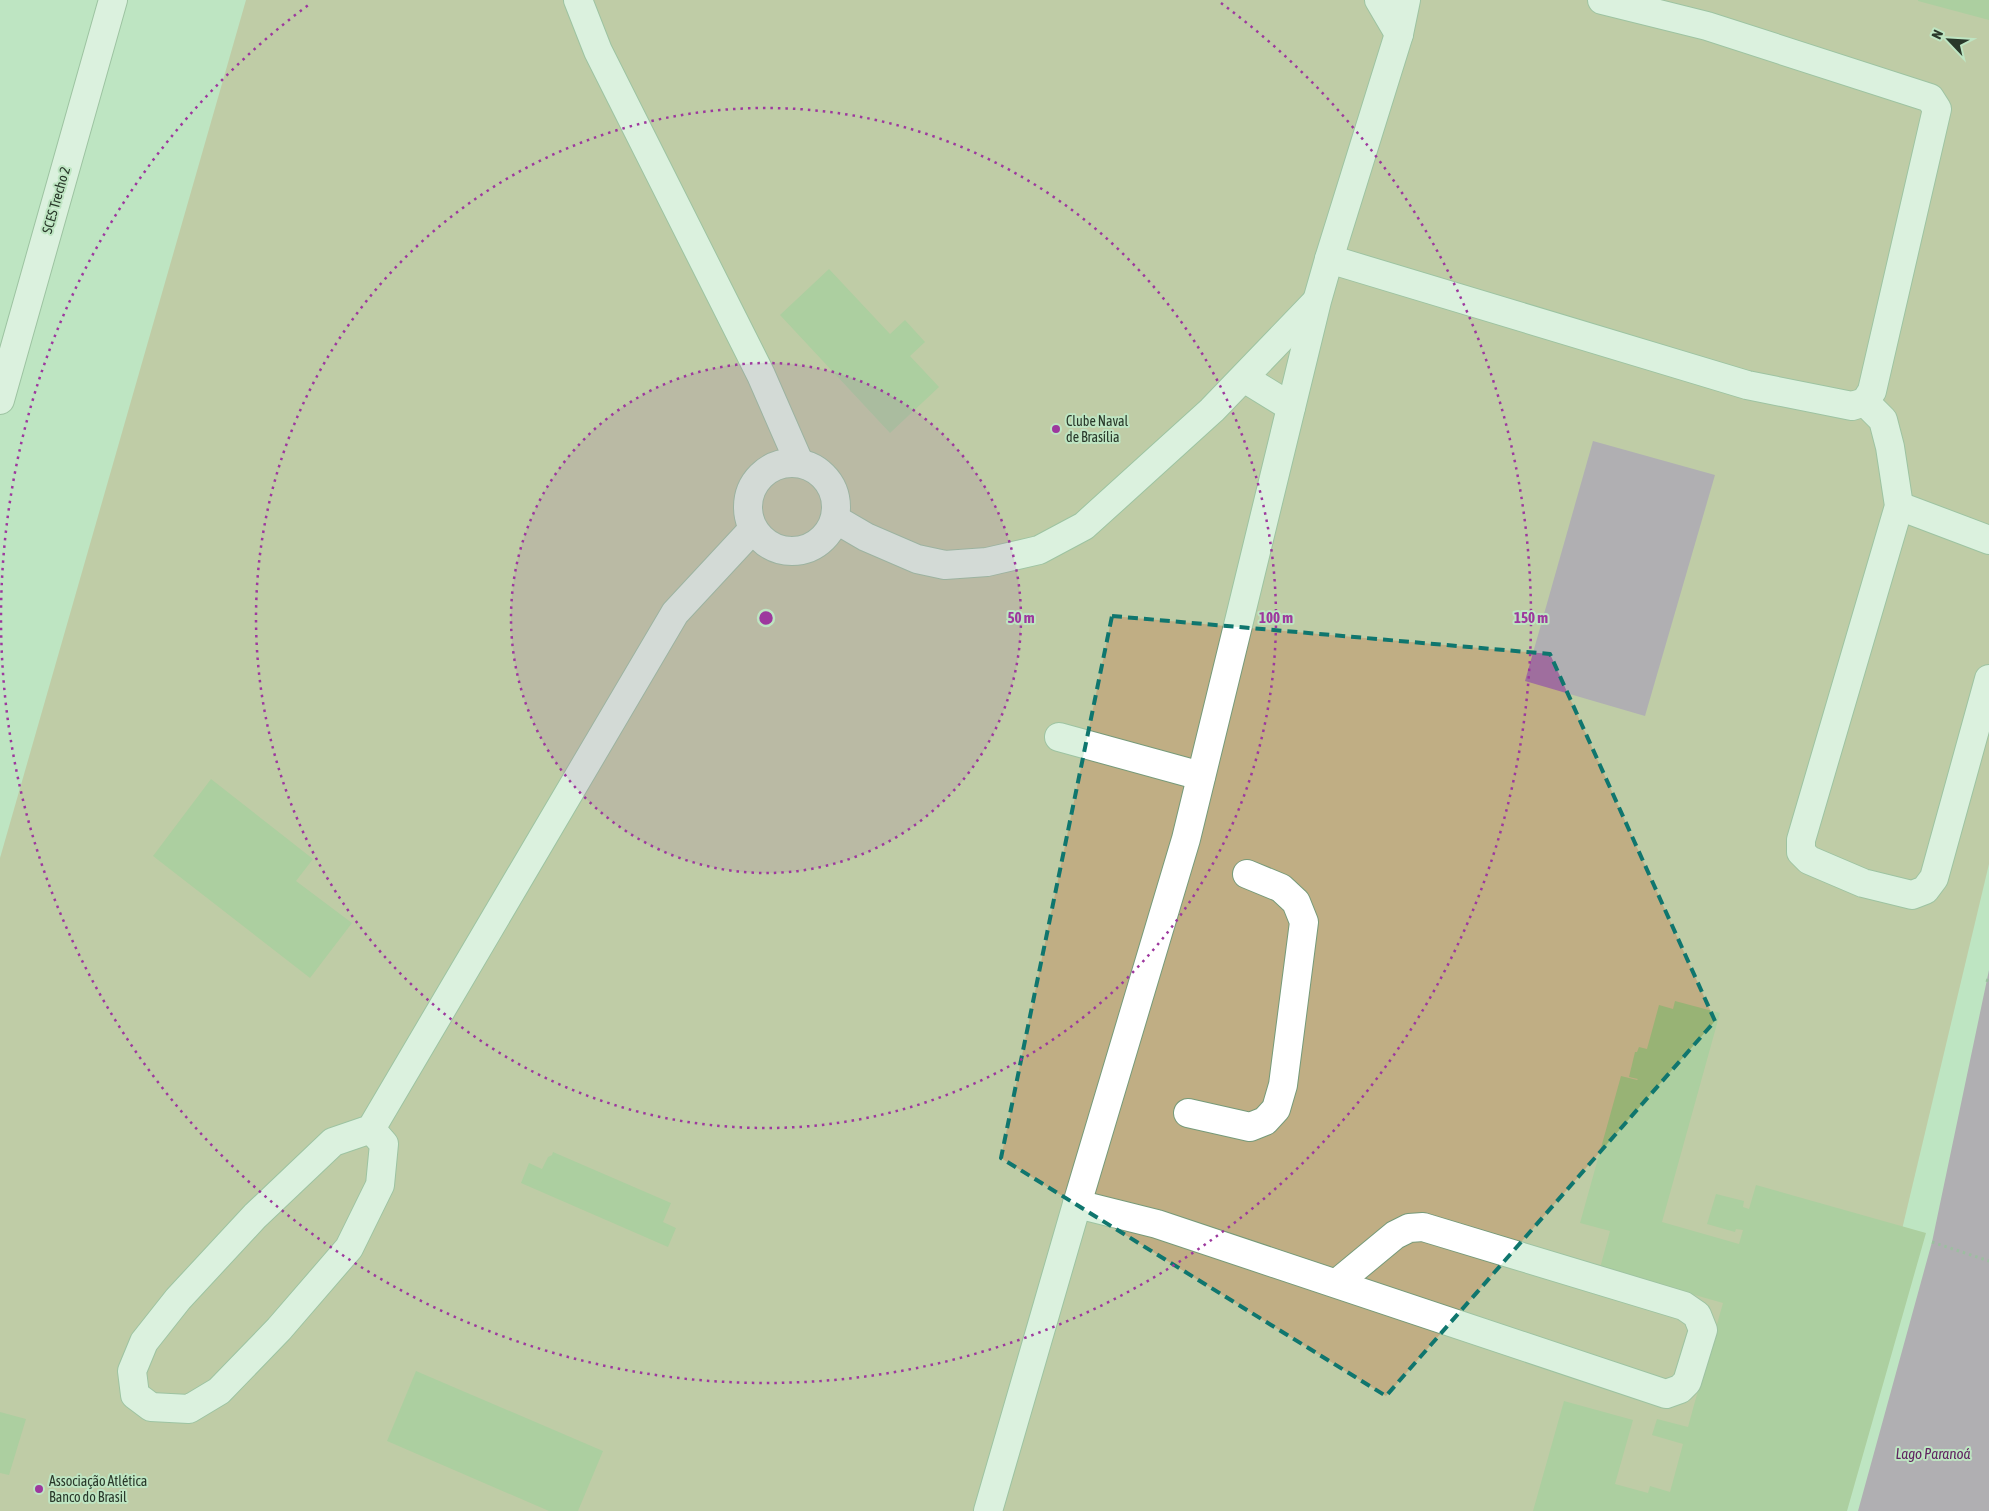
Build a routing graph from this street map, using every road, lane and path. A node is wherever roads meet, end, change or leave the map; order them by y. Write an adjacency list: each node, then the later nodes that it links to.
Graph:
1 (113, 0): 10 (main road, SCES Trecho 2)
2 (578, 0): 13 (main road)
3 (1379, 0): 6 (main road)
4 (1406, 0): 6 (main road)
5 (1602, 0): 11 (main road)
6 (1399, 34): 7 (main road)
7 (1329, 259): 8 (main road); 11 (main road)
8 (1318, 300): 9 (main road); 12 (main road)
9 (1244, 378): 12 (main road); 15 (main road)
10 (0, 400)
11 (1864, 402): 14 (main road)
12 (1291, 407): 20 (main road)
13 (799, 462): 15 (main road); 16 (main road)
14 (1899, 506): 17 (main road); 18 (main road)
15 (835, 519): 16 (main road)
16 (753, 529): 23 (main road)
17 (1989, 540)
18 (1989, 680)
19 (1059, 737): 20 (main road)
20 (1202, 776): 24 (main road)
21 (1247, 874): 22 (main road)
22 (1188, 1113)
23 (370, 1129): 23 (main road)
24 (1077, 1204): 27 (main road); 28 (main road)
25 (1932, 1242): 26 (path)
26 (1989, 1261)
27 (1337, 1283): 27 (main road)
28 (988, 1511)

